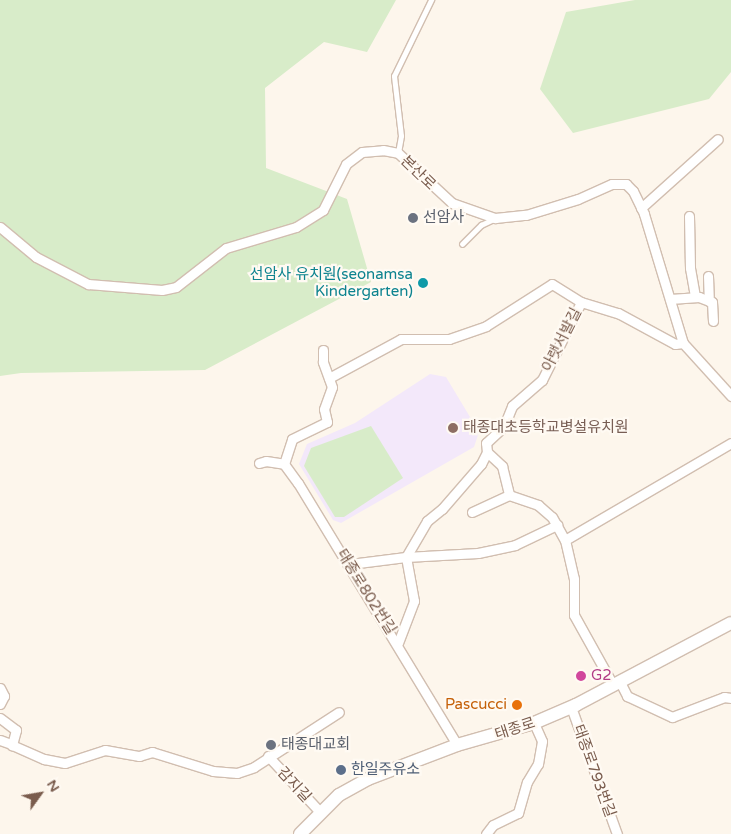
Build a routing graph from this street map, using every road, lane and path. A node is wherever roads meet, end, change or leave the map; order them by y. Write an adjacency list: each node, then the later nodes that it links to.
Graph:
1 (431, 0): 3 (lane)
2 (718, 139): 4 (street)
3 (398, 153): 6 (street, 본산로); 7 (street, 본산로)
4 (641, 208): 6 (street, 본산로); 11 (street, 본산로)
5 (689, 216): 10 (street)
6 (495, 218): 8 (lane)
7 (0, 227)
8 (462, 244)
9 (708, 276): 12 (street)
10 (695, 298): 11 (street); 12 (street)
11 (670, 299): 15 (street, 본산로)
12 (709, 301): 14 (street)
13 (581, 302): 15 (street); 17 (street); 20 (street, 아랫서발길)
14 (713, 321)
15 (683, 343): 18 (street, 본산로)
16 (323, 350): 17 (street)
17 (329, 378): 22 (street)
18 (731, 396)
19 (731, 443): 26 (street)
20 (486, 447): 23 (street); 27 (street, 아랫서발길)
21 (258, 463): 22 (street)
22 (284, 464): 28 (street, 태종로802번길)
23 (509, 495): 24 (street); 25 (street)
24 (472, 512)
25 (557, 525): 26 (street); 27 (street)
26 (565, 540): 31 (street)
27 (406, 557): 28 (street); 30 (street)
28 (350, 564): 30 (street, 태종로802번길)
29 (731, 623): 31 (main road, 태종로)
30 (398, 643): 41 (street, 태종로802번길)
31 (616, 683): 33 (street); 35 (main road, 태종로)
32 (0, 688): 34 (street)
33 (731, 698)
34 (0, 704)
35 (571, 707): 38 (main road, 태종로); 46 (street, 태종로793번길)
36 (339, 712): 42 (street)
37 (0, 718): 40 (street)
38 (534, 723): 41 (main road, 태종로); 45 (street)
39 (0, 740): 40 (street)
40 (11, 744): 42 (street)
41 (457, 745): 43 (main road, 태종로)
42 (268, 756): 43 (street, 감지길)
43 (321, 813): 44 (main road, 태종로)
44 (302, 833)
45 (486, 834)
46 (618, 834)

